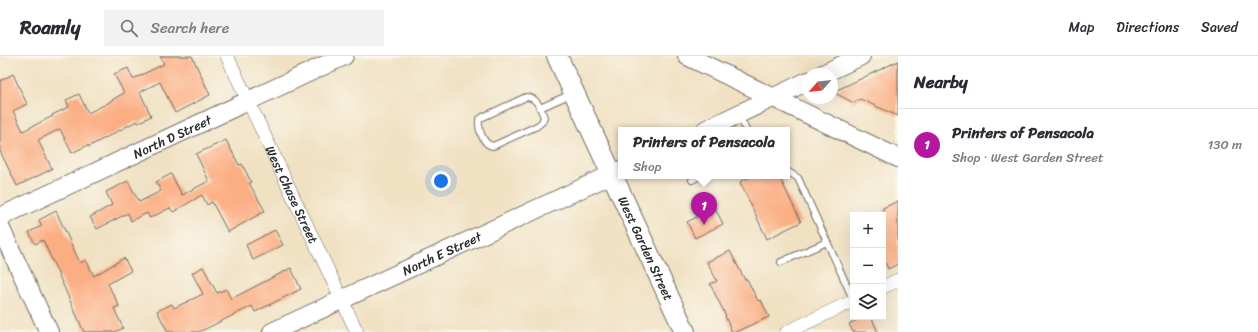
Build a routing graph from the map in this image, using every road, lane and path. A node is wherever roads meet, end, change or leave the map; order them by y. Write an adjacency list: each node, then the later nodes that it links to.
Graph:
1 (228, 56): 10 (street, West Chase Street)
2 (344, 56): 10 (street, North D Street)
3 (557, 56): 8 (main road, West Garden Street)
4 (687, 56): 9 (street)
5 (861, 56): 6 (street)
6 (836, 68)
7 (802, 84): 9 (street)
8 (574, 93): 11 (lane); 16 (main road, West Garden Street)
9 (772, 98): 12 (street); 15 (street)
10 (248, 101): 19 (street, North D Street); 26 (street, West Chase Street)
11 (540, 108): 11 (lane)
12 (739, 114): 13 (street); 14 (lane)
13 (711, 127)
14 (745, 127)
15 (898, 158)
16 (616, 172): 26 (street, North E Street)
17 (790, 173): 21 (lane)
18 (619, 179): 31 (main road, West Garden Street)
19 (0, 217)
20 (0, 227): 28 (street)
21 (827, 242): 22 (lane); 25 (lane)
22 (781, 262)
23 (898, 280): 24 (street)
24 (886, 286)
25 (850, 293)
26 (342, 299): 29 (street, North E Street); 30 (street, West Chase Street)
27 (850, 301): 32 (street)
28 (49, 332)
29 (272, 332)
30 (357, 332)
31 (685, 332)
32 (787, 332)

